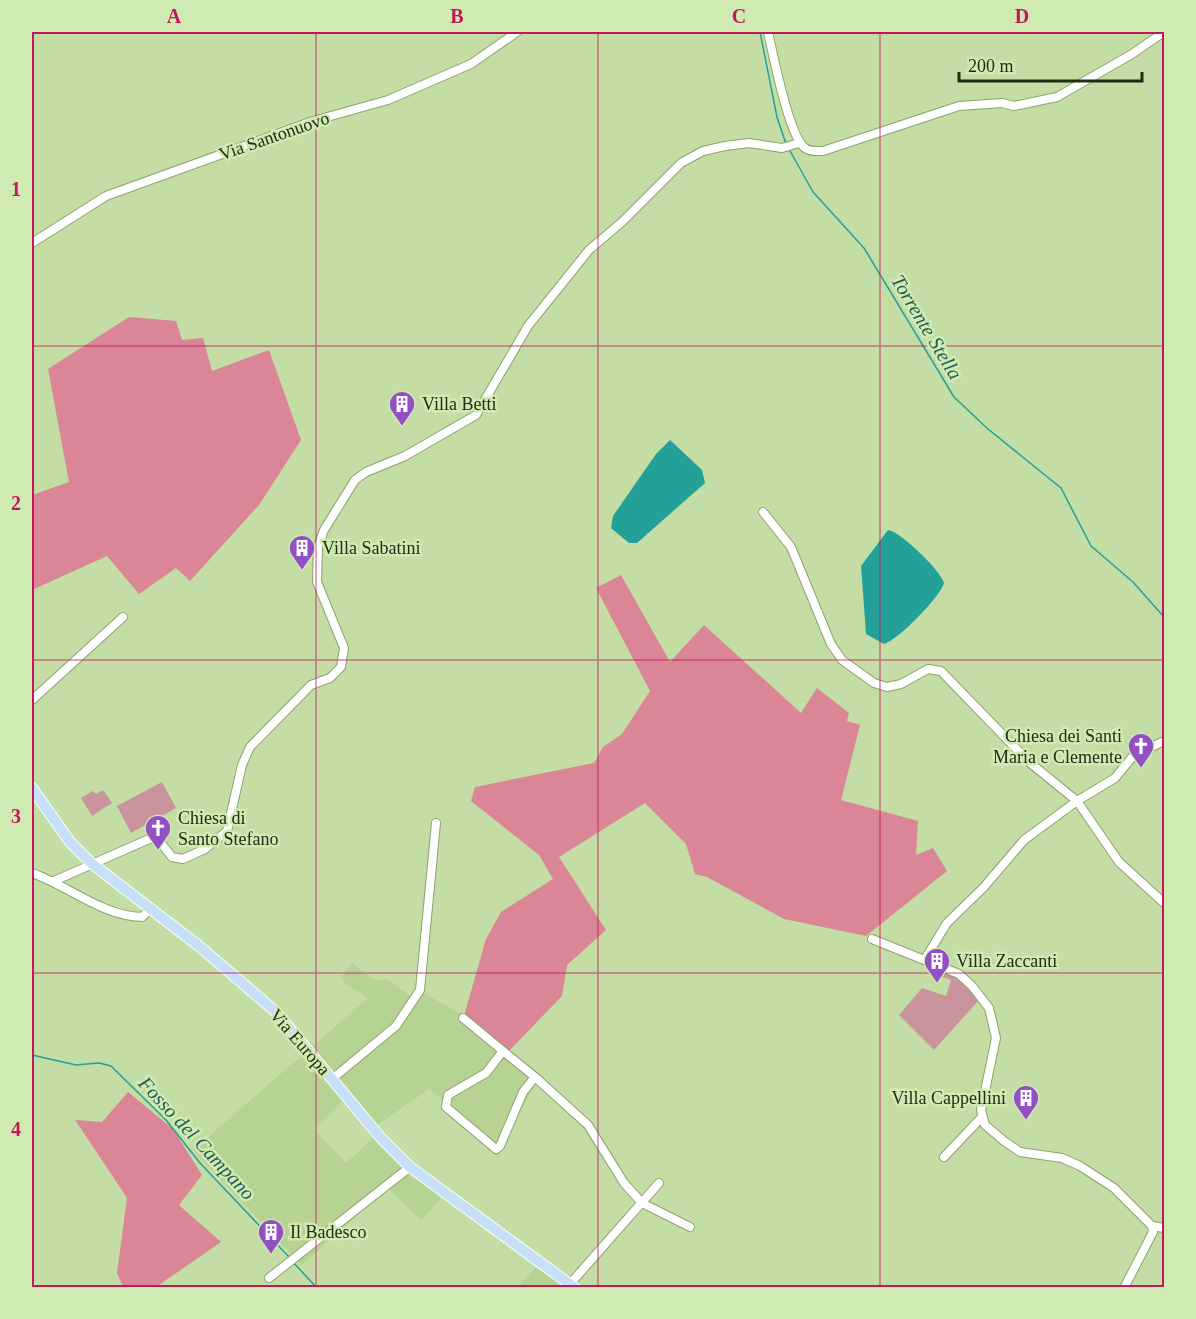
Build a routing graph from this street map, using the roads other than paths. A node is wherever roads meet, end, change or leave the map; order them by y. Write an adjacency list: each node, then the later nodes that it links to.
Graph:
1 (517, 32): 5 (street, Via Santonuovo)
2 (768, 32): 4 (street)
3 (1164, 32): 4 (street)
4 (797, 143): 13 (street)
5 (32, 243)
6 (763, 512): 11 (street)
7 (123, 617): 8 (street)
8 (32, 700)
9 (1164, 741): 11 (street)
10 (32, 788): 13 (main road, Via Europa)
11 (1077, 801): 16 (street); 19 (street)
12 (436, 823): 23 (street)
13 (91, 863): 15 (street); 17 (main road, Via Europa)
14 (32, 873): 15 (street)
15 (54, 881): 17 (street)
16 (1164, 903)
17 (151, 908): 23 (main road, Via Europa)
18 (872, 939): 19 (street)
19 (925, 959): 24 (street)
20 (463, 1018): 21 (street)
21 (502, 1052): 22 (street); 22 (street)
22 (535, 1077): 28 (street)
23 (332, 1079): 26 (main road, Via Europa)
24 (981, 1118): 25 (street); 29 (street)
25 (944, 1156)
26 (410, 1167): 32 (street); 33 (main road, Via Europa)
27 (659, 1183): 28 (street)
28 (642, 1203): 30 (street); 33 (street)
29 (1152, 1226): 31 (street); 34 (street)
30 (690, 1227)
31 (1164, 1228)
32 (269, 1278)
33 (573, 1286)
34 (1124, 1287)

